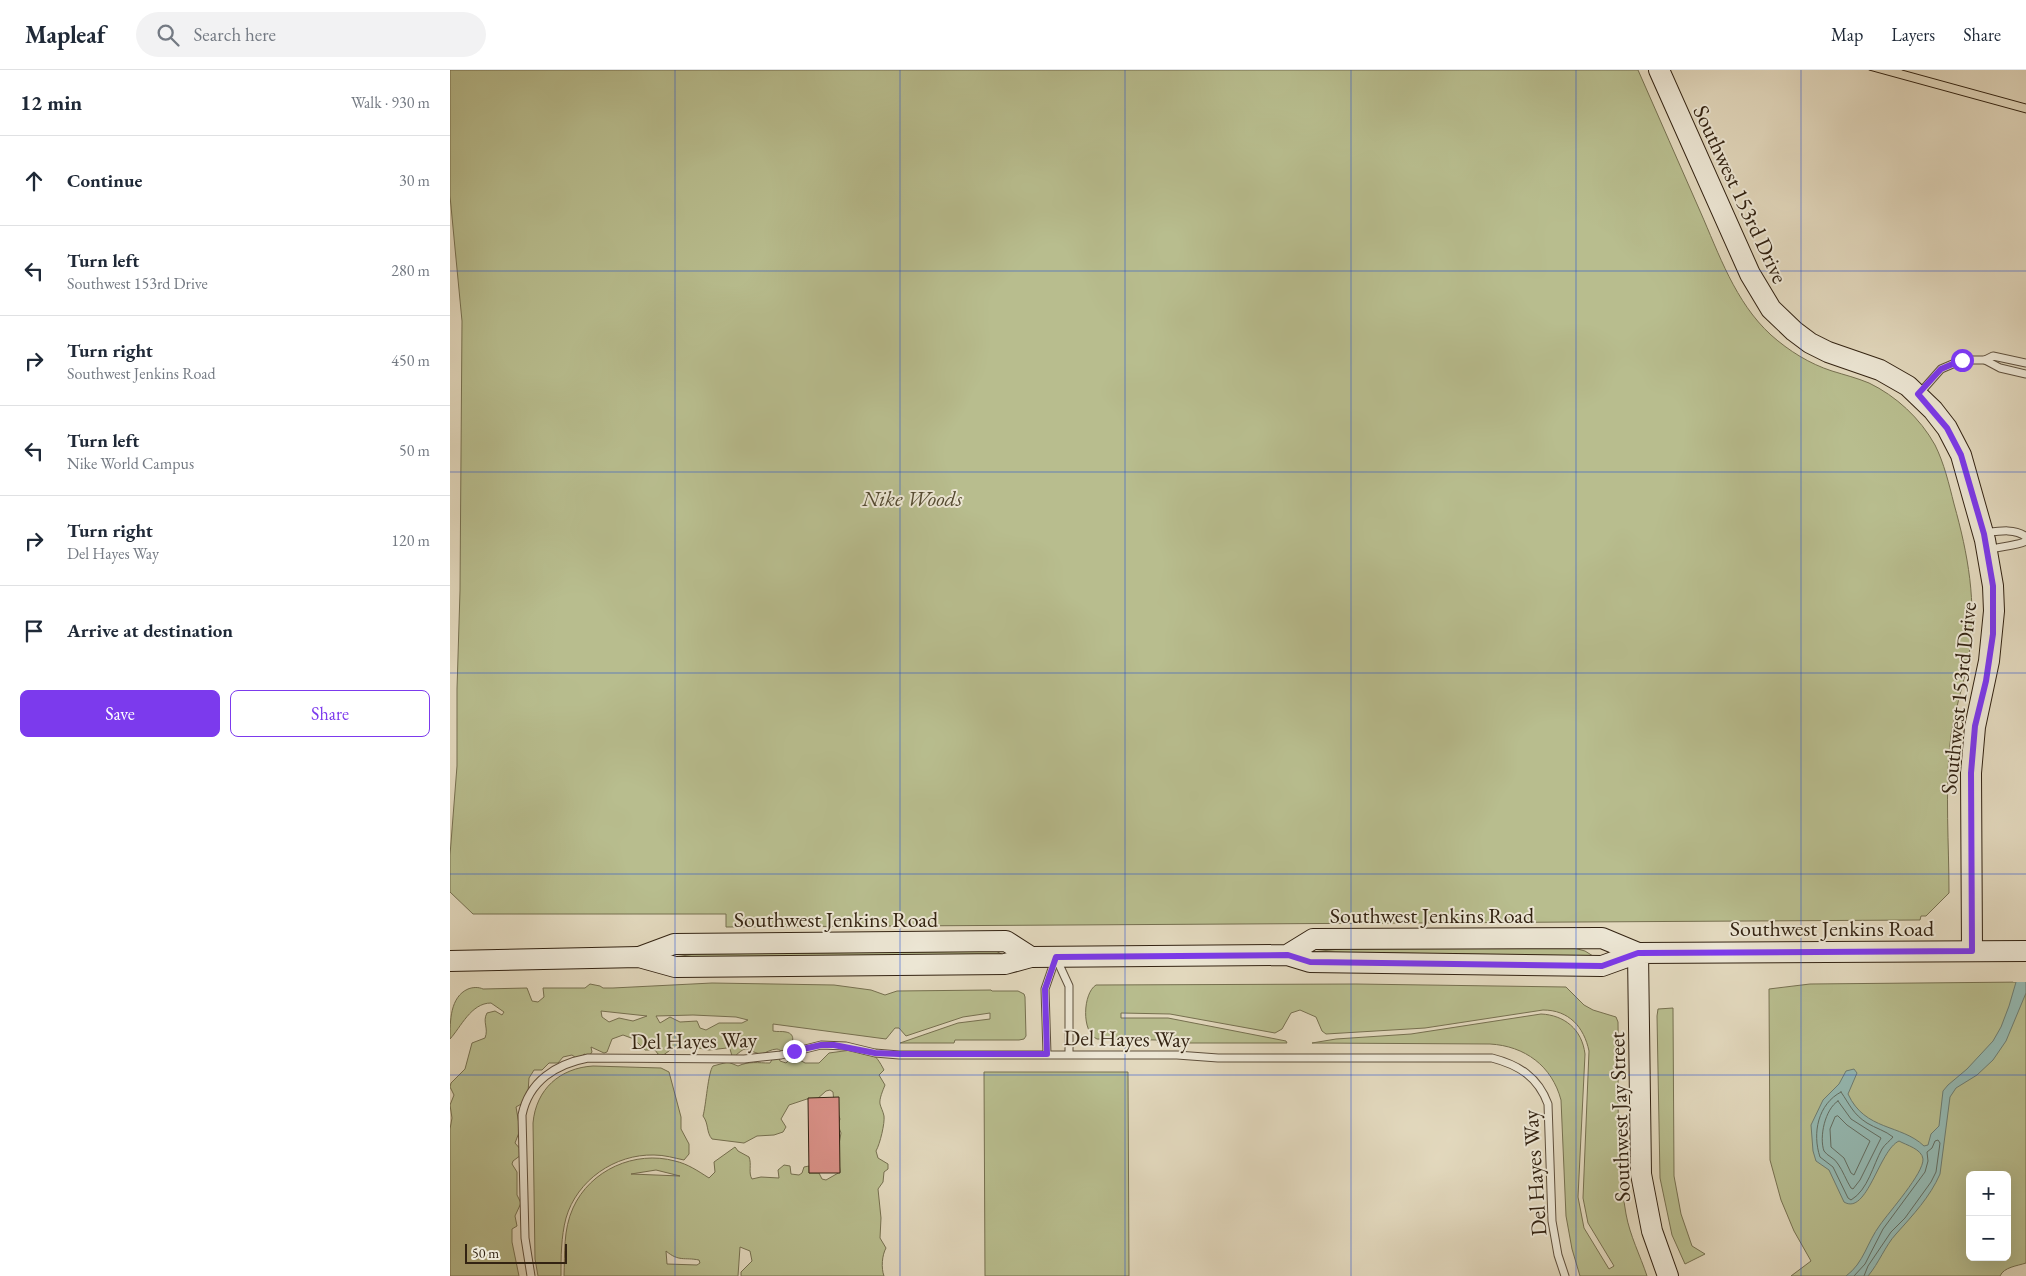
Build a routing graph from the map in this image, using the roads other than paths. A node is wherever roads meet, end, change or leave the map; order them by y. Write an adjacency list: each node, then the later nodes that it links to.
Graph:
1 (1658, 70): 5 (main road, Southwest 153rd Drive)
2 (1986, 360): 3 (lane); 4 (lane); 5 (lane)
3 (2026, 363)
4 (2026, 374)
5 (1918, 394): 8 (main road, Southwest 153rd Drive)
6 (2026, 537): 8 (lane)
7 (2026, 541): 8 (lane)
8 (1986, 542): 9 (main road, Southwest 153rd Drive)
9 (1972, 951): 10 (main road, Southwest Jenkins Road); 11 (main road, Southwest Jenkins Road)
10 (2016, 951)
11 (1638, 953): 12 (main road, Southwest Jenkins Road); 12 (main road, Southwest Jenkins Road); 19 (main road, Southwest Jay Street)
12 (1288, 955): 13 (main road, Southwest Jenkins Road)
13 (1056, 957): 14 (main road, Southwest Jenkins Road); 15 (lane); 16 (lane)
14 (450, 961)
15 (1047, 1054): 16 (lane, Del Hayes Way); 17 (lane, Del Hayes Way)
16 (1069, 1054): 18 (lane, Del Hayes Way)
17 (531, 1276)
18 (1565, 1276)
19 (1668, 1276)

